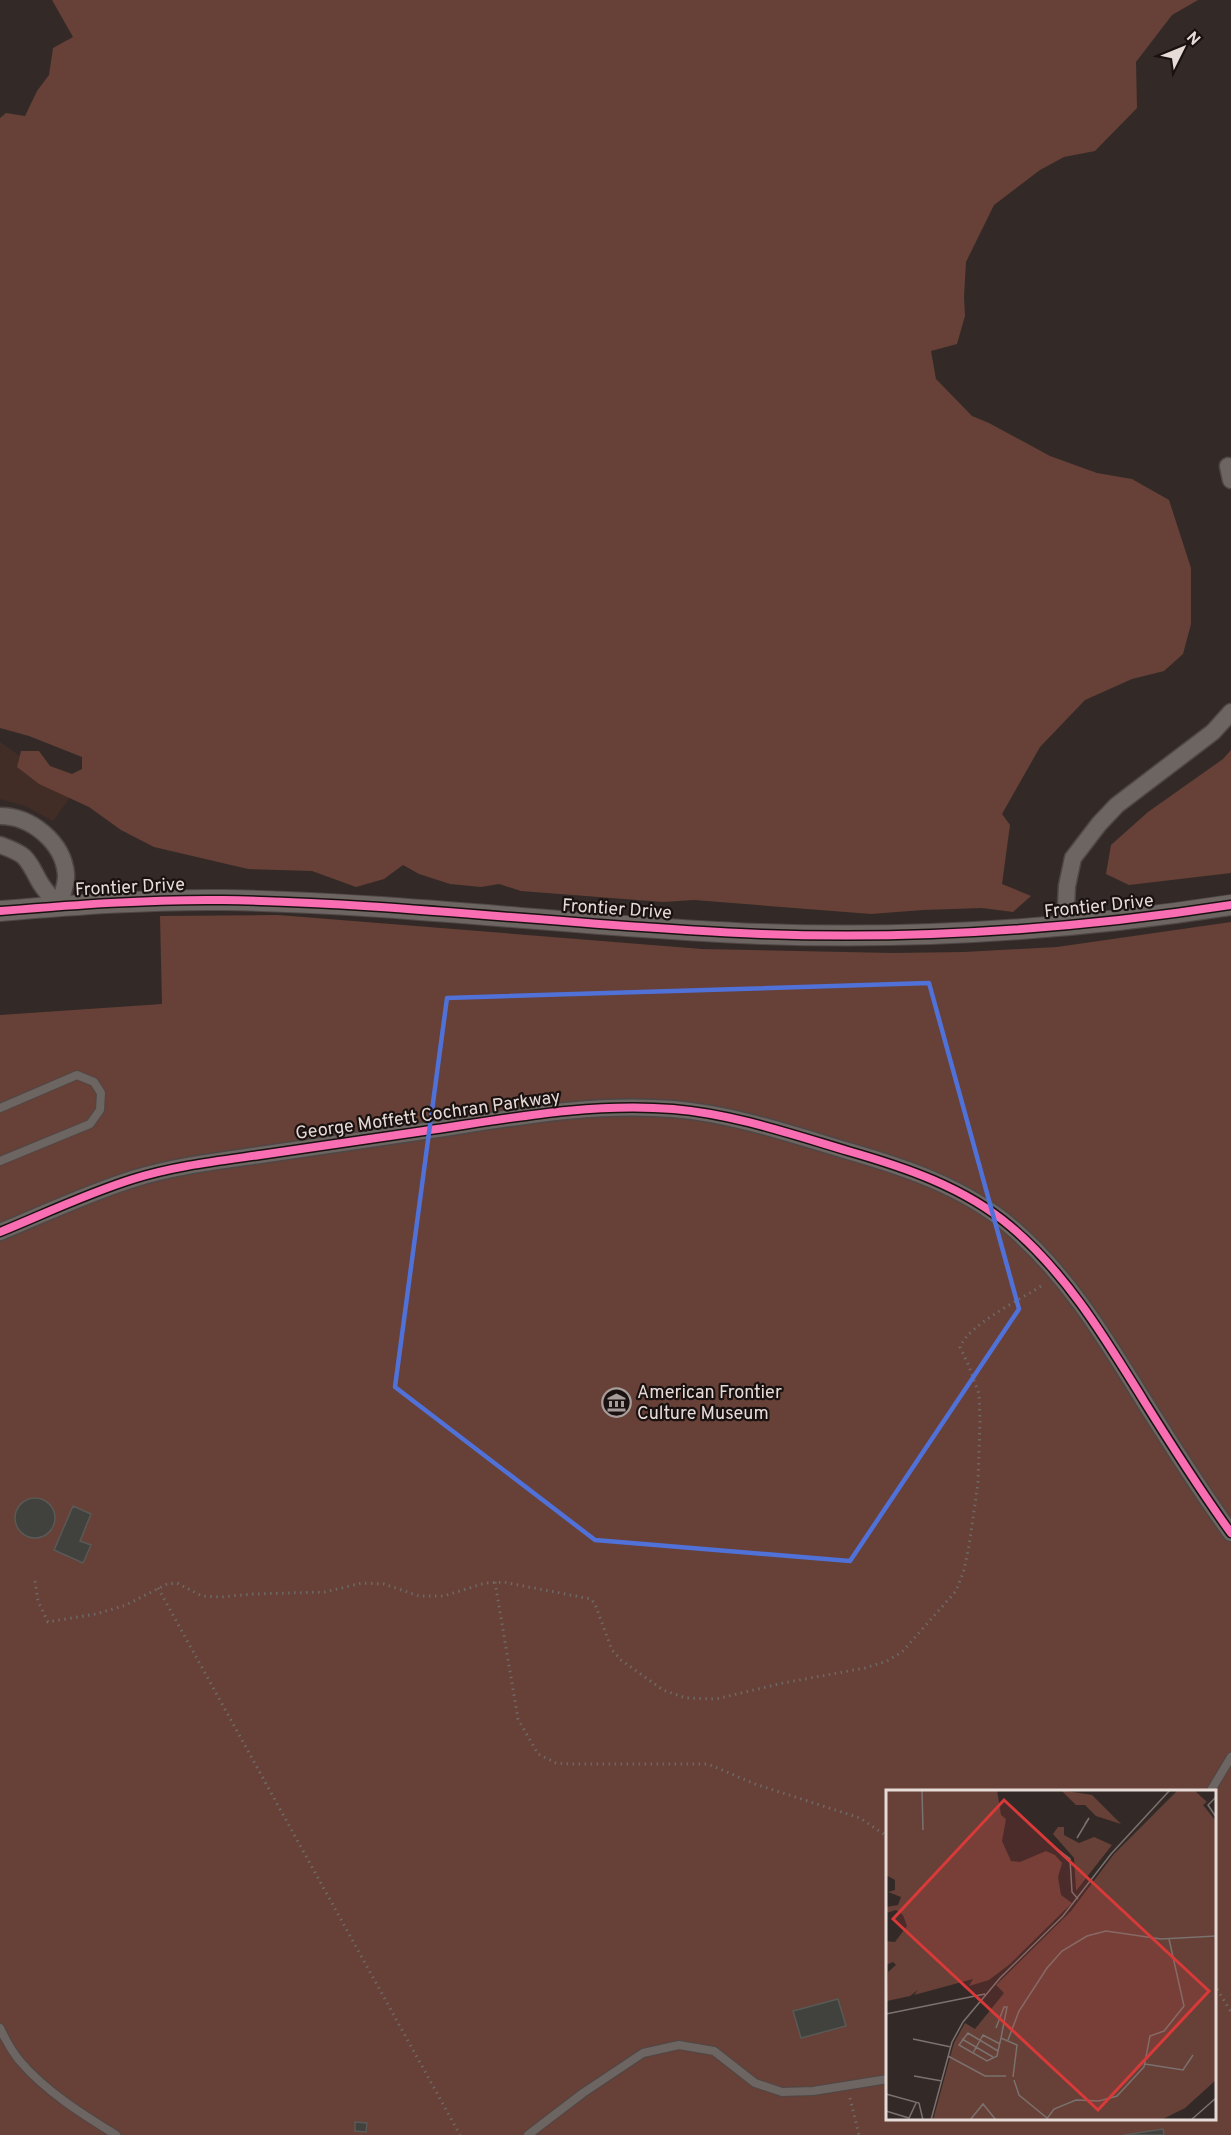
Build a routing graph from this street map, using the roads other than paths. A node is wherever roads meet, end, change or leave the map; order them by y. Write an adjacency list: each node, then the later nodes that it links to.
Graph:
1 (1231, 712): 7 (street)
2 (0, 816): 5 (street)
3 (0, 845): 5 (street)
4 (1231, 905): 7 (street, Frontier Drive)
5 (59, 907): 6 (street, Frontier Drive); 7 (street, Frontier Drive)
6 (0, 911)
7 (1065, 926)
8 (0, 1108): 9 (lane)
9 (0, 1161)
10 (0, 1232): 11 (street, George Moffett Cochran Parkway)
11 (1231, 1533)
12 (1231, 1757): 13 (lane)
13 (1211, 1790)
14 (0, 2028): 16 (lane)
15 (886, 2079): 17 (lane)
16 (116, 2135)
17 (528, 2135)

